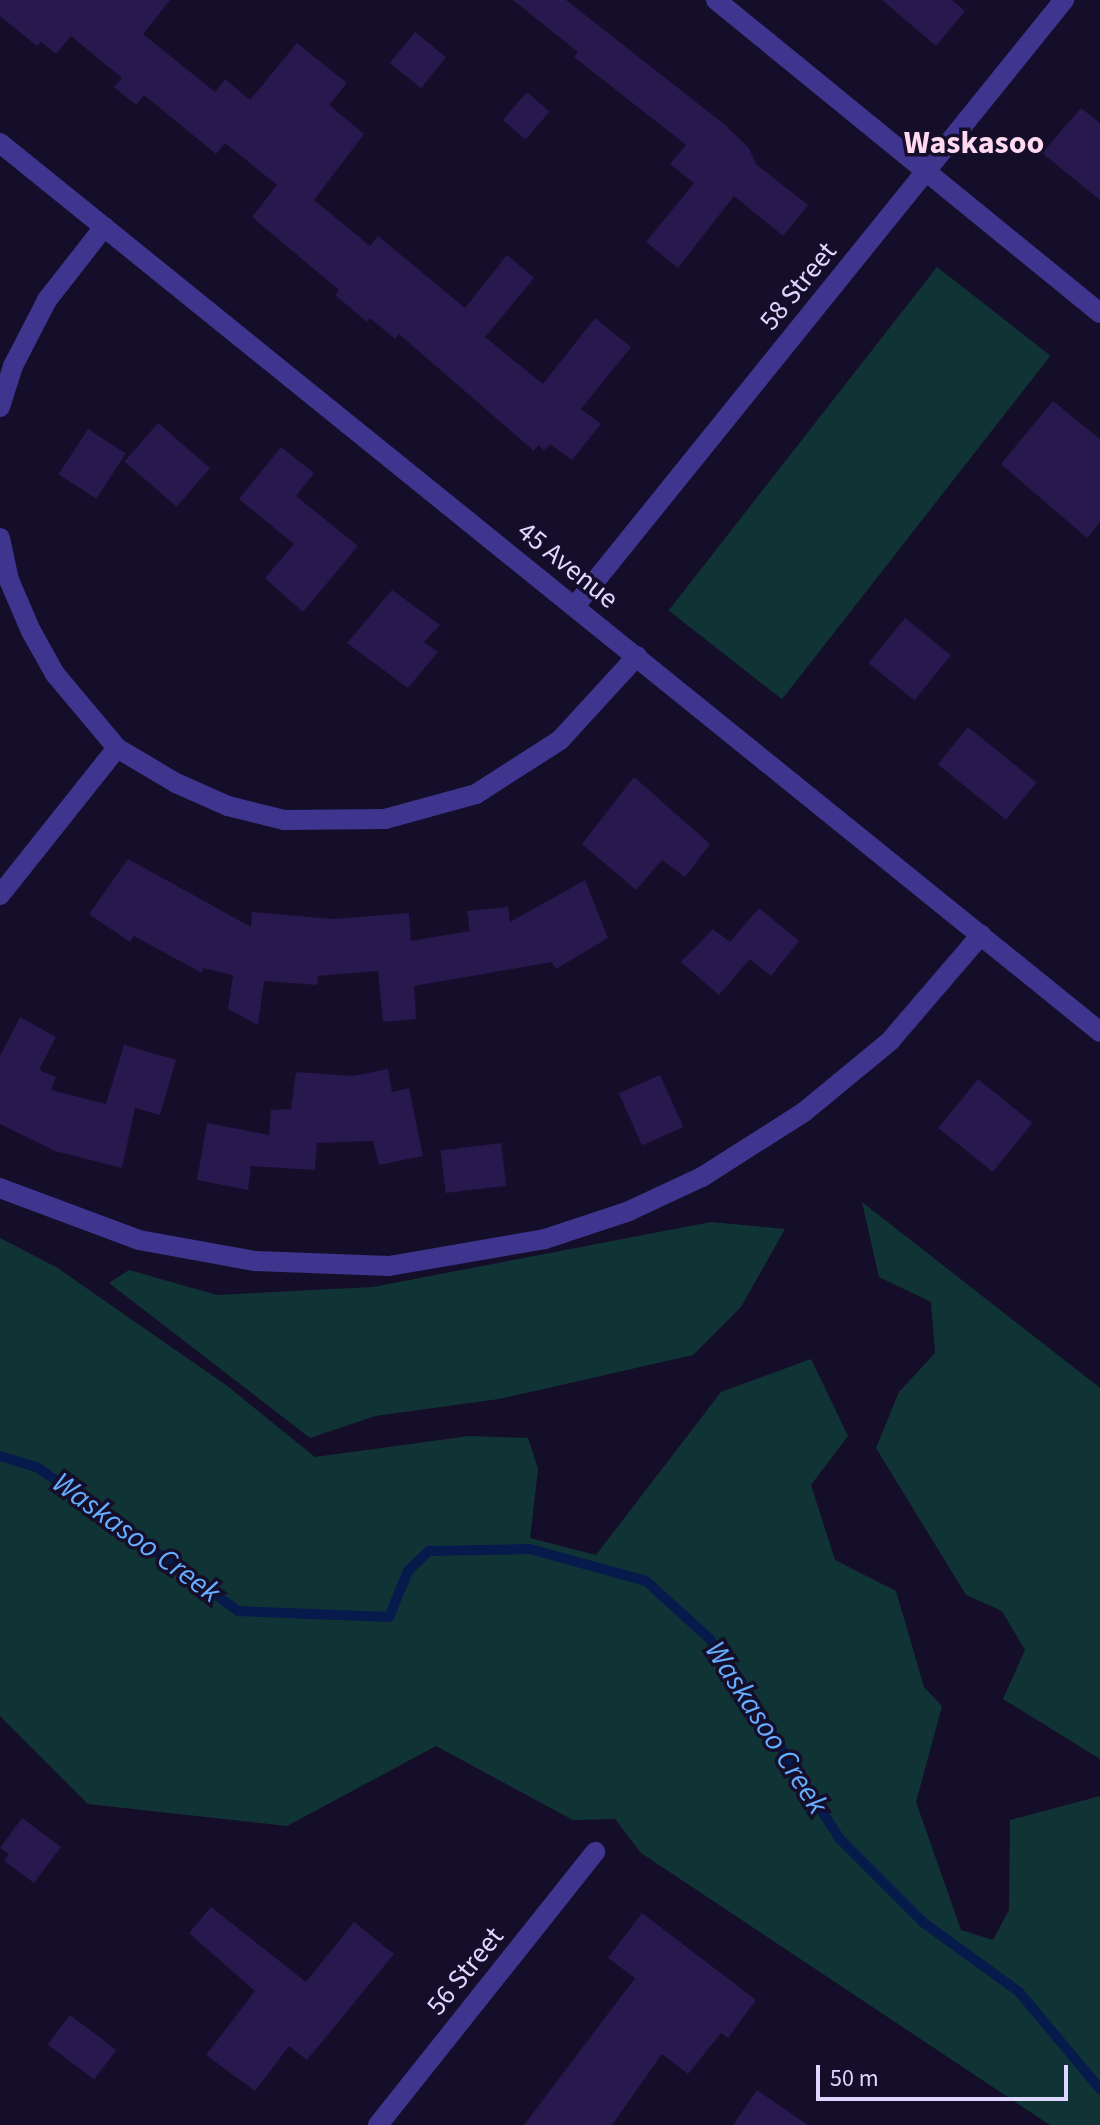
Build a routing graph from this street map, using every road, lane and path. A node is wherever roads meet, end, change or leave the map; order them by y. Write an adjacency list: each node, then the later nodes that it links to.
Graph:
1 (716, 0): 4 (street)
2 (1064, 0): 4 (street, 58 Street)
3 (0, 143): 5 (street, 45 Avenue)
4 (926, 171): 6 (street); 9 (street, 58 Street)
5 (104, 227): 7 (street); 9 (street, 45 Avenue)
6 (1100, 313)
7 (0, 407)
8 (0, 538): 11 (street)
9 (575, 606): 10 (street, 45 Avenue)
10 (637, 656): 11 (street); 13 (street, 45 Avenue)
11 (117, 748): 12 (street)
12 (0, 895)
13 (981, 935): 14 (street, 45 Avenue); 15 (street)
14 (1100, 1032)
15 (0, 1188)
16 (595, 1852): 17 (street, 56 Street)
17 (378, 2125)

